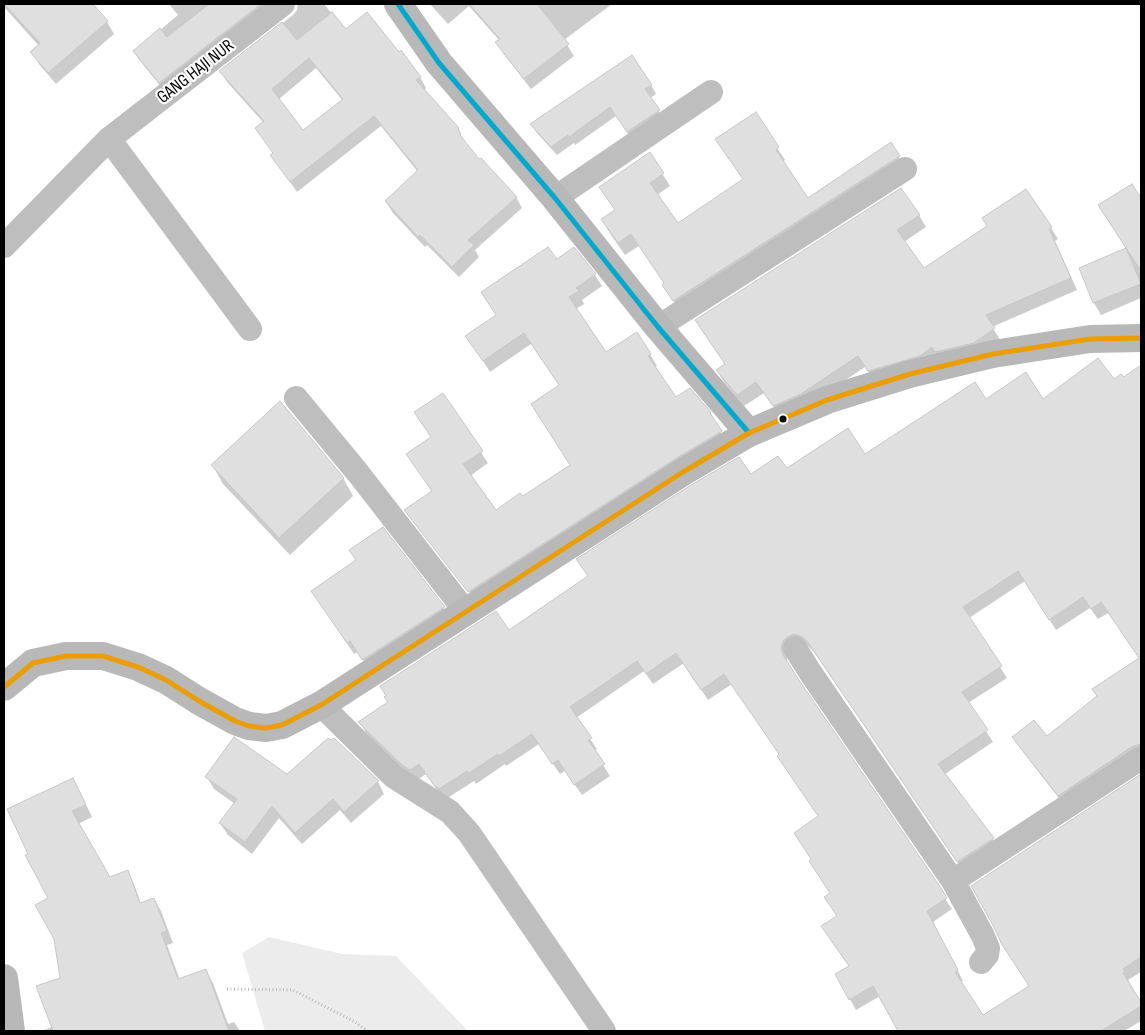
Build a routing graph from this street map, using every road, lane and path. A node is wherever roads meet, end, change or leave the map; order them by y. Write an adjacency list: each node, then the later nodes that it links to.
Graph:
1 (283, 4): 4 (street, GANG HAJI NUR)
2 (398, 4): 6 (main road)
3 (711, 92): 6 (street)
4 (109, 139): 7 (street, GANG HAJI NUR); 9 (street)
5 (905, 170): 8 (street)
6 (555, 198): 8 (main road)
7 (4, 246)
8 (658, 326): 12 (main road)
9 (250, 329)
10 (1141, 338): 12 (main road)
11 (296, 398): 13 (street)
12 (749, 434): 13 (main road)
13 (466, 612): 16 (main road)
14 (795, 648): 18 (street)
15 (4, 687): 16 (main road)
16 (321, 705): 24 (street)
17 (1141, 758): 18 (street)
18 (953, 881): 19 (street)
19 (981, 962)
20 (4, 978): 22 (main road)
21 (227, 988): 23 (path)
22 (11, 1031)
23 (367, 1031)
24 (604, 1031)

